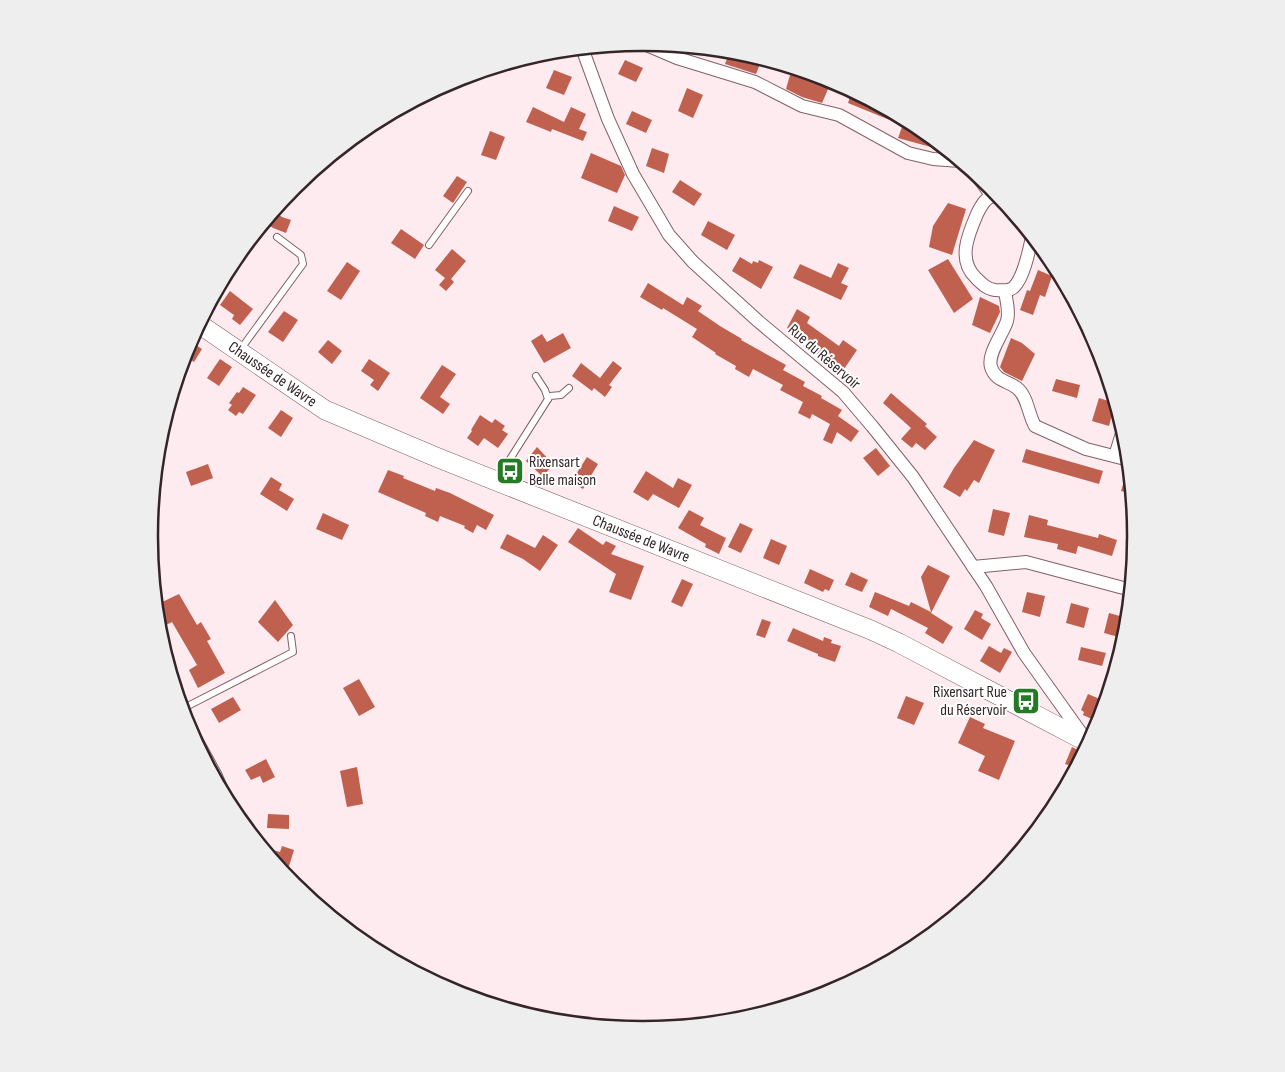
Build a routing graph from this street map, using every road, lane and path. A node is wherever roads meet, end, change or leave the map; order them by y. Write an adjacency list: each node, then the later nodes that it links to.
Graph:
1 (663, 52): 3 (street)
2 (584, 54): 19 (street, Rue du Réservoir)
3 (948, 160)
4 (468, 192): 7 (lane)
5 (990, 198): 9 (street)
6 (277, 237): 11 (lane)
7 (429, 245)
8 (1030, 245): 9 (street)
9 (1005, 291): 16 (street)
10 (205, 328): 11 (street, Chaussée de Wavre)
11 (239, 351): 18 (street, Chaussée de Wavre)
12 (536, 376): 14 (lane)
13 (569, 388): 14 (lane)
14 (548, 398): 18 (lane)
15 (1119, 447): 16 (street)
16 (1116, 456): 17 (street)
17 (1121, 458)
18 (496, 481): 24 (street, Chaussée de Wavre)
19 (974, 567): 20 (street); 23 (street, Rue du Réservoir)
20 (1124, 588)
21 (291, 636): 22 (lane)
22 (188, 706)
23 (1084, 736)
24 (1082, 739)

